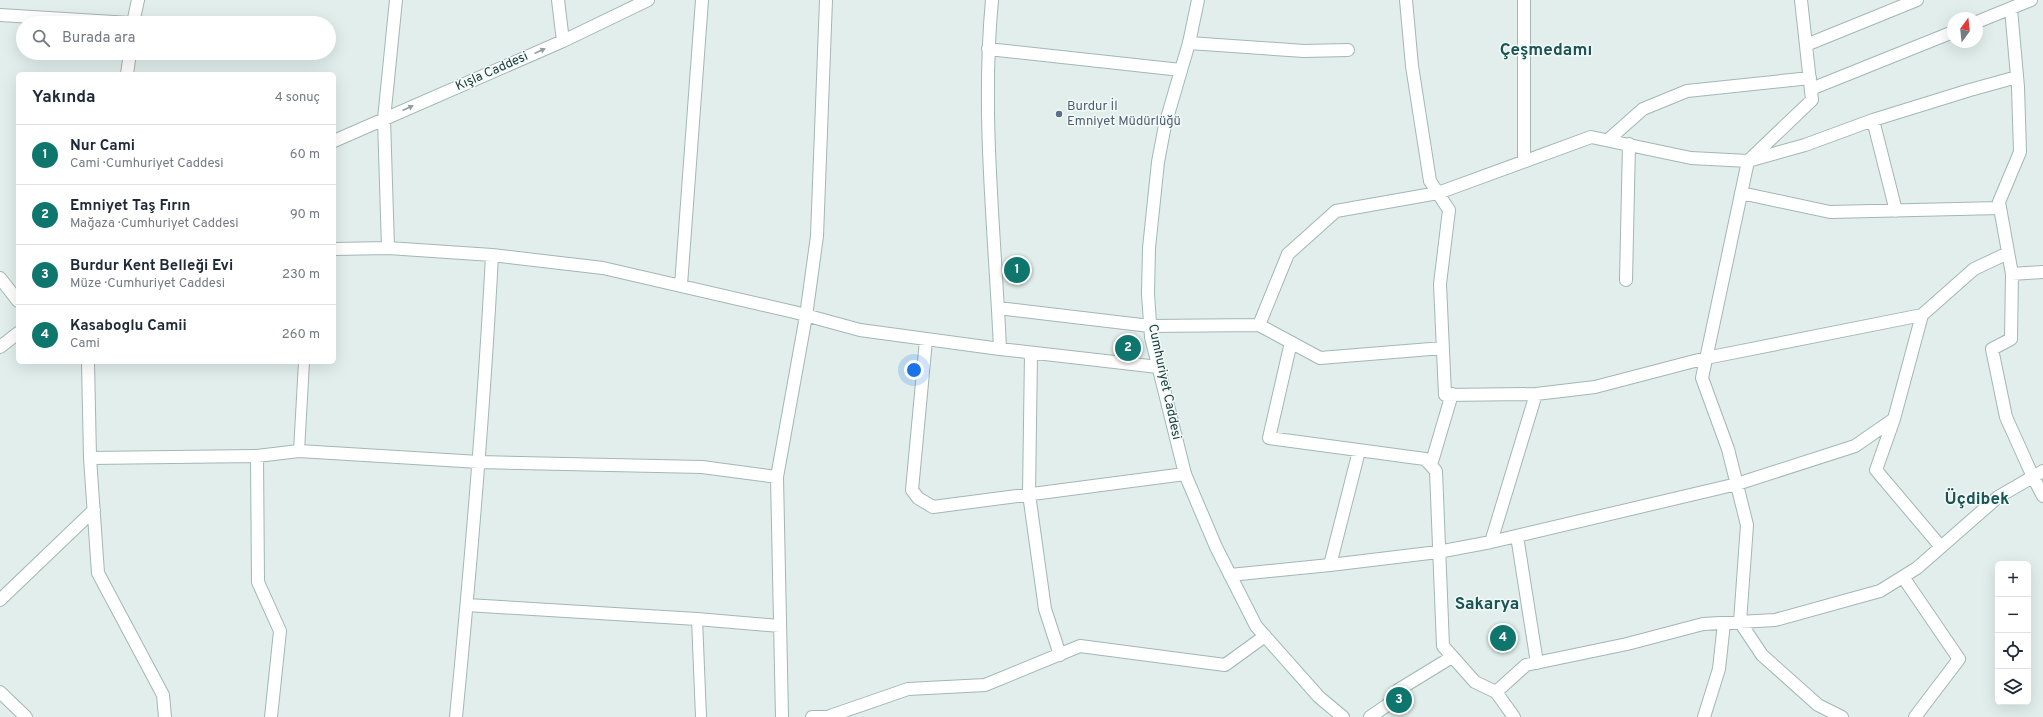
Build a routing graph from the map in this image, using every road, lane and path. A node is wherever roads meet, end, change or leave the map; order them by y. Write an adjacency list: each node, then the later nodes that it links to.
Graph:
1 (138, 0): 17 (street)
2 (396, 0): 30 (street)
3 (558, 0): 20 (street)
4 (648, 0): 20 (street, Kışla Caddesi)
5 (702, 0): 49 (street)
6 (826, 0): 53 (street)
7 (992, 0): 23 (street)
8 (1198, 0): 21 (street, Cumhuriyet Caddesi)
9 (1406, 0): 37 (street)
10 (1524, 0): 35 (street)
11 (1801, 0): 22 (street)
12 (1917, 0): 22 (street)
13 (2031, 0): 14 (street)
14 (2011, 9): 18 (street); 28 (street)
15 (0, 15): 16 (street)
16 (16, 16)
17 (135, 16)
18 (1983, 20)
19 (1947, 34): 29 (street)
20 (563, 41): 30 (street, Kışla Caddesi, one-way to 20)
21 (1189, 43): 24 (street); 26 (street, Cumhuriyet Caddesi)
22 (1806, 45): 29 (street)
23 (988, 49): 26 (street); 51 (street)
24 (1348, 50)
25 (129, 60): 27 (street)
26 (1181, 70): 55 (street, Cumhuriyet Caddesi)
27 (127, 72)
28 (2017, 77): 31 (street); 39 (street)
29 (1810, 84): 33 (street); 36 (street)
30 (384, 119): 32 (street, Kışla Caddesi); 41 (street)
31 (1873, 120): 36 (street); 40 (street)
32 (336, 140)
33 (1608, 140): 34 (street); 35 (street)
34 (1629, 144): 36 (street); 48 (street)
35 (1524, 161): 37 (street)
36 (1748, 161): 38 (street)
37 (1438, 193): 54 (street); 60 (street)
38 (1741, 193): 40 (street); 63 (street)
39 (2000, 208): 40 (street); 43 (street)
40 (1896, 210)
41 (388, 248): 42 (street); 44 (street)
42 (336, 249)
43 (2008, 253): 46 (street); 52 (street)
44 (492, 255): 49 (street); 74 (street)
45 (2043, 272): 46 (street)
46 (2012, 274): 77 (street)
47 (0, 278): 50 (street)
48 (1626, 280)
49 (681, 285): 53 (street)
50 (16, 298)
51 (998, 308): 55 (street); 61 (street)
52 (1922, 315): 63 (street); 69 (street)
53 (806, 316): 57 (street); 78 (street)
54 (1259, 325): 55 (street); 58 (street)
55 (1150, 326): 66 (street, Cumhuriyet Caddesi)
56 (16, 335): 59 (street)
57 (926, 340): 61 (street); 80 (street)
58 (1291, 342): 60 (street); 71 (street)
59 (0, 347)
60 (1443, 348): 67 (street)
61 (1000, 349): 62 (street)
62 (1031, 353): 66 (street); 80 (street)
63 (1706, 358): 68 (street); 79 (street)
64 (88, 364): 73 (street)
65 (304, 364): 70 (lane)
66 (1158, 367): 76 (street, Cumhuriyet Caddesi)
67 (1452, 394): 68 (street); 75 (street)
68 (1536, 394): 84 (street)
69 (1894, 419): 79 (street); 85 (street)
70 (299, 451): 72 (street); 74 (street)
71 (1359, 451): 75 (street); 87 (street)
72 (256, 456): 73 (street); 104 (street)
73 (90, 458): 82 (street)
74 (479, 462): 78 (street); 91 (street)
75 (1431, 465): 86 (street)
76 (1185, 474): 80 (street); 88 (street, Cumhuriyet Caddesi)
77 (2038, 474): 81 (street); 85 (street)
78 (777, 477): 95 (street)
79 (1737, 484): 83 (street); 93 (street)
80 (1029, 494): 97 (street)
81 (2043, 496)
82 (94, 510): 90 (street); 103 (street)
83 (1517, 536): 84 (street); 99 (street)
84 (1491, 542): 86 (street)
85 (1941, 548): 89 (street)
86 (1438, 552): 87 (street); 98 (street)
87 (1330, 565): 88 (street)
88 (1230, 575): 96 (street, Cumhuriyet Caddesi)
89 (1903, 577): 93 (street); 115 (street)
90 (0, 600)
91 (466, 605): 92 (street); 105 (street)
92 (697, 619): 95 (street); 106 (lane)
93 (1740, 622): 94 (street); 114 (street)
94 (1724, 623): 99 (street); 113 (street)
95 (780, 626): 107 (street)
96 (1264, 636): 97 (street); 110 (street, Cumhuriyet Caddesi)
97 (1060, 655): 109 (street)
98 (1452, 656): 101 (street); 111 (street)
99 (1537, 663): 101 (street)
100 (0, 692): 102 (street)
101 (1496, 692): 112 (street)
102 (26, 717)
103 (166, 717)
104 (270, 717)
105 (456, 717)
106 (701, 717)
107 (782, 717)
108 (812, 717): 109 (street)
109 (830, 717)
110 (1343, 717)
111 (1370, 717)
112 (1514, 717)
113 (1704, 717)
114 (1842, 717)
115 (1915, 717)

